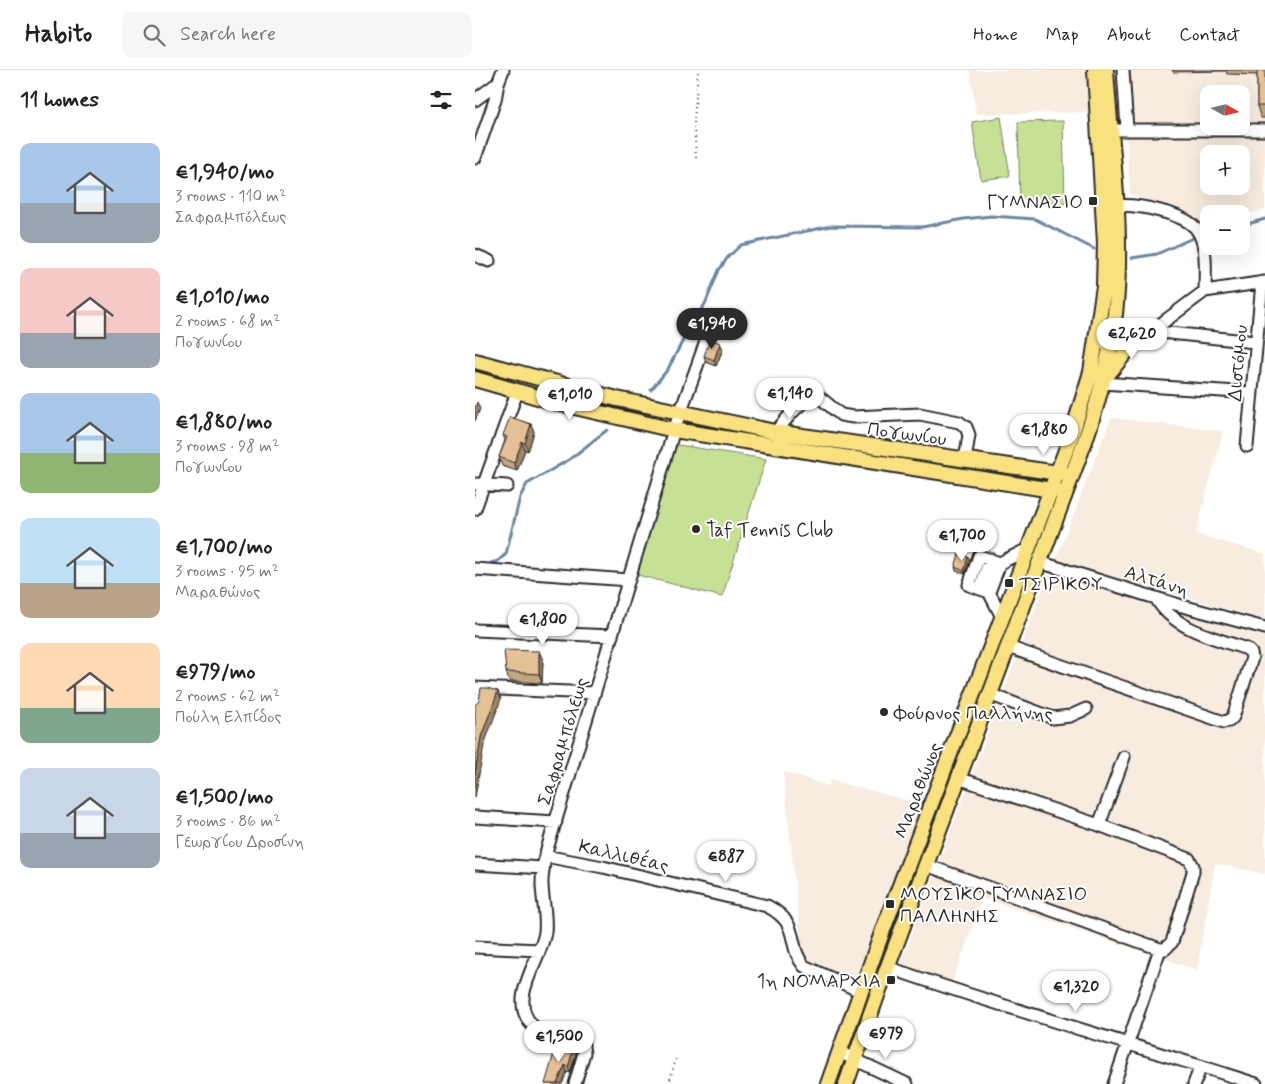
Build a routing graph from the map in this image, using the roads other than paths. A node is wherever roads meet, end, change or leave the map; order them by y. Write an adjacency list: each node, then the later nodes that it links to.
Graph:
1 (503, 70): 5 (street)
2 (1095, 70): 18 (main road, Μαραθώνος)
3 (1106, 70): 8 (main road, Μαραθώνος)
4 (1123, 70): 7 (street)
5 (497, 83): 6 (street); 10 (street)
6 (475, 100)
7 (1127, 129): 8 (street); 9 (street)
8 (1110, 130): 11 (main road, Μαραθώνος)
9 (1265, 130)
10 (475, 158)
11 (1117, 206): 15 (street); 18 (main road, Μαραθώνος)
12 (475, 256): 13 (street)
13 (489, 261)
14 (1264, 282): 15 (street); 19 (street, Διστόμου)
15 (1205, 291): 17 (street)
16 (714, 319): 26 (street)
17 (1147, 333): 18 (street); 19 (street); 20 (street)
18 (1104, 338): 20 (street); 23 (main road, Μαραθώνος); 29 (main road, Μαραθώνος)
19 (1255, 342): 25 (street, Διστόμου)
20 (1130, 347): 23 (main road)
21 (475, 361): 26 (main road, Πογωνίου)
22 (475, 379): 24 (main road, Πογωνίου)
23 (1102, 384): 25 (street); 34 (main road, Μαραθώνος)
24 (517, 392): 27 (main road, Πογωνίου); 36 (street)
25 (1252, 393): 30 (street, Διστόμου)
26 (680, 412): 27 (street, Σαφραμπόλεως); 28 (main road, Πογωνίου)
27 (674, 430): 35 (main road, Πογωνίου); 46 (street, Σαφραμπόλεως)
28 (775, 432): 31 (main road, Πογωνίου); 31 (street)
29 (1071, 437): 32 (main road); 33 (main road, Μαραθώνος)
30 (1247, 446)
31 (965, 460): 32 (main road, Πογωνίου)
32 (1026, 468): 33 (main road, Πογωνίου)
33 (1058, 472): 34 (main road, Πογωνίου); 38 (main road, Μαραθώνος)
34 (1072, 476): 39 (main road, Μαραθώνος)
35 (1015, 483): 38 (main road, Πογωνίου); 41 (main road)
36 (479, 484): 37 (street); 40 (street)
37 (507, 486)
38 (1051, 489): 39 (main road, Πογωνίου); 41 (main road, Μαραθώνος)
39 (1065, 492): 44 (main road, Μαραθώνος)
40 (475, 509)
41 (1040, 518): 42 (main road, Μαραθώνος)
42 (1028, 549): 43 (street); 49 (main road, Μαραθώνος)
43 (995, 561): 47 (street); 47 (street)
44 (1039, 562): 48 (street, Αλτάνη); 53 (main road, Μαραθώνος)
45 (479, 570): 46 (street)
46 (629, 580): 52 (street, Σαφραμπόλεως)
47 (985, 590): 49 (street)
48 (1157, 598): 50 (street, Αλτάνη); 53 (street)
49 (1002, 617): 71 (main road, Μαραθώνος)
50 (1265, 628)
51 (475, 630): 52 (street)
52 (612, 636): 54 (street, Σαφραμπόλεως)
53 (1008, 647): 55 (main road, Μαραθώνος)
54 (595, 693): 56 (street); 61 (street, Σαφραμπόλεως)
55 (989, 694): 57 (street); 59 (main road, Μαραθώνος)
56 (476, 698)
57 (1086, 709)
58 (1124, 757): 62 (street)
59 (957, 778): 62 (street); 65 (main road, Μαραθώνος)
60 (475, 817): 61 (street)
61 (556, 822): 63 (street, Σαφραμπόλεως)
62 (1099, 825): 68 (street)
63 (545, 856): 66 (street, Σαφραμπόλεως); 71 (street, Καλλιθέας)
64 (475, 864): 66 (street)
65 (926, 866): 68 (street); 70 (main road, Μαραθώνος)
66 (543, 868): 69 (street, Σαφραμπόλεως)
67 (475, 946): 69 (street)
68 (1160, 949): 72 (street)
69 (539, 950): 76 (street, Σαφραμπόλεως)
70 (887, 967): 72 (street); 74 (main road, Μαραθώνος)
71 (860, 991): 73 (main road, Μαραθώνος)
72 (1128, 1042): 75 (street); 80 (street)
73 (839, 1052): 74 (street); 77 (main road, Μαραθώνος)
74 (854, 1059): 78 (main road, Μαραθώνος); 79 (street)
75 (1201, 1066): 81 (street); 82 (street)
76 (575, 1084)
77 (828, 1084)
78 (846, 1084)
79 (907, 1084)
80 (1114, 1084)
81 (1194, 1084)
82 (1256, 1084)

